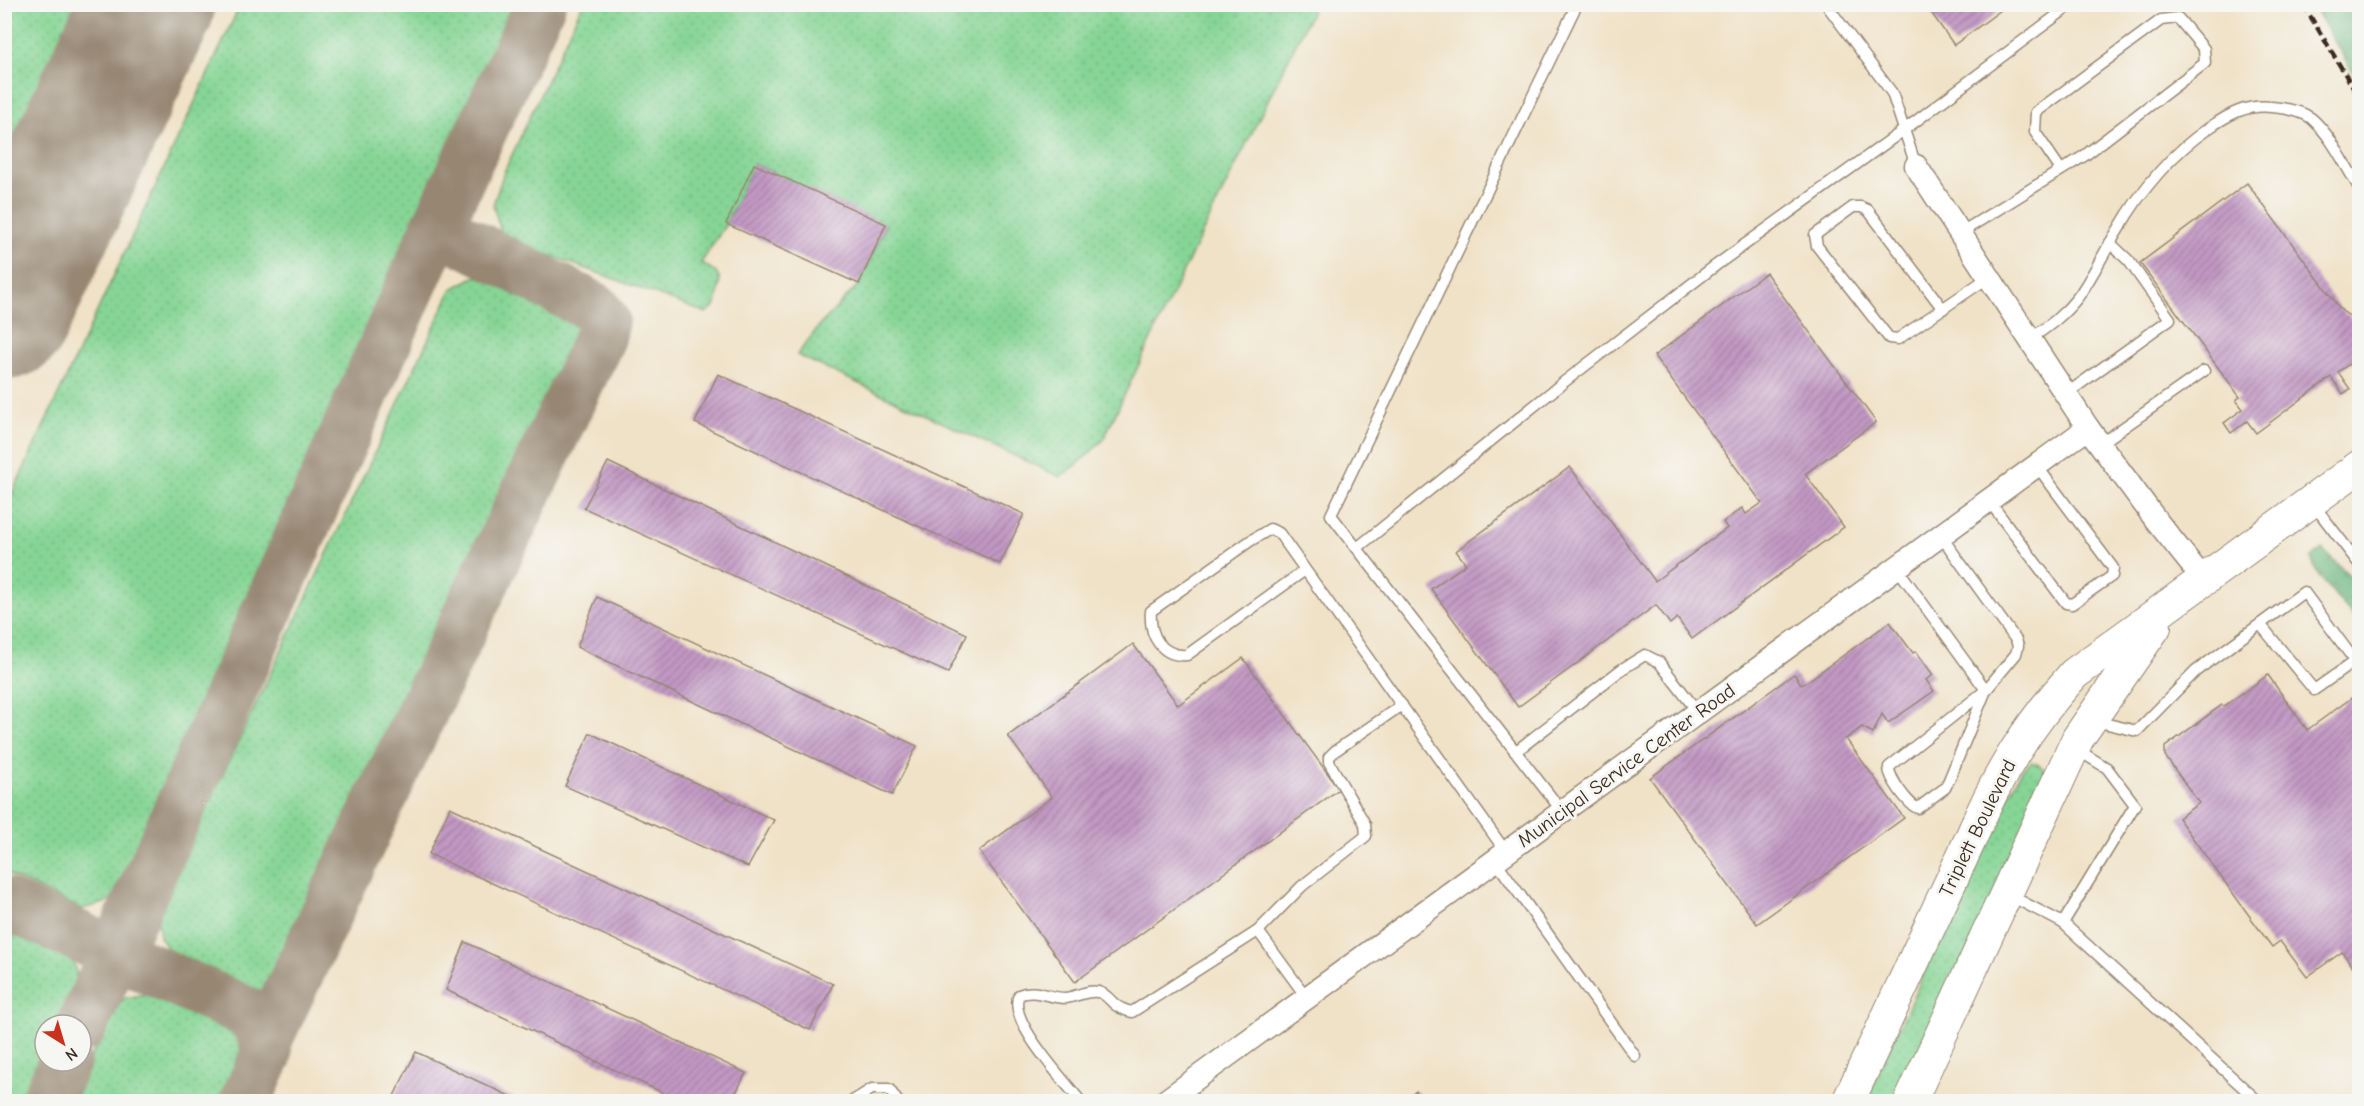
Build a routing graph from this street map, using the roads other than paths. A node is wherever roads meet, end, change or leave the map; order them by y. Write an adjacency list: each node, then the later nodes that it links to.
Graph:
1 (1577, 4): 21 (lane)
2 (1826, 4): 4 (lane)
3 (2072, 4): 4 (lane)
4 (1904, 130): 5 (lane); 21 (lane)
5 (1916, 166): 8 (street)
6 (2061, 170): 6 (lane); 8 (lane)
7 (2360, 189): 9 (lane)
8 (1960, 233): 10 (street)
9 (2110, 243): 12 (lane); 14 (lane)
10 (1989, 277): 11 (lane); 12 (street)
11 (1942, 309): 11 (lane)
12 (2030, 339): 14 (street)
13 (2204, 371): 15 (lane)
14 (2066, 394): 15 (street)
15 (2094, 436): 16 (street, Municipal Service Center Road); 25 (street)
16 (2037, 466): 18 (street, Municipal Service Center Road); 18 (lane)
17 (2360, 466): 19 (main road, Triplett Boulevard)
18 (1989, 501): 20 (street, Municipal Service Center Road)
19 (2311, 501): 22 (lane); 25 (main road, Triplett Boulevard)
20 (1941, 536): 23 (street, Municipal Service Center Road); 28 (lane)
21 (1357, 548): 33 (lane)
22 (2360, 565)
23 (1897, 568): 28 (lane); 30 (street, Municipal Service Center Road)
24 (1305, 570): 24 (lane); 29 (lane)
25 (2203, 579): 26 (main road, Triplett Boulevard)
26 (2171, 604): 31 (main road, Triplett Boulevard); 45 (main road, Triplett Boulevard)
27 (2260, 624): 27 (lane); 31 (lane)
28 (1986, 690): 28 (lane)
29 (1402, 705): 35 (lane); 38 (lane)
30 (1697, 711): 33 (lane); 34 (street, Municipal Service Center Road)
31 (2089, 720): 32 (main road, Triplett Boulevard)
32 (2074, 747): 36 (main road, Triplett Boulevard); 37 (lane)
33 (1515, 752): 34 (lane)
34 (1562, 811): 35 (street, Municipal Service Center Road)
35 (1501, 856): 39 (street, Municipal Service Center Road); 40 (lane)
36 (2005, 893): 37 (lane); 46 (main road, Triplett Boulevard)
37 (2063, 922): 47 (lane)
38 (1258, 931): 39 (lane); 43 (lane)
39 (1307, 998): 44 (street, Municipal Service Center Road)
40 (1635, 1056)
41 (851, 1101): 42 (lane)
42 (898, 1101)
43 (1081, 1101)
44 (1164, 1101)
45 (1848, 1101)
46 (1910, 1101)
47 (2259, 1101)

